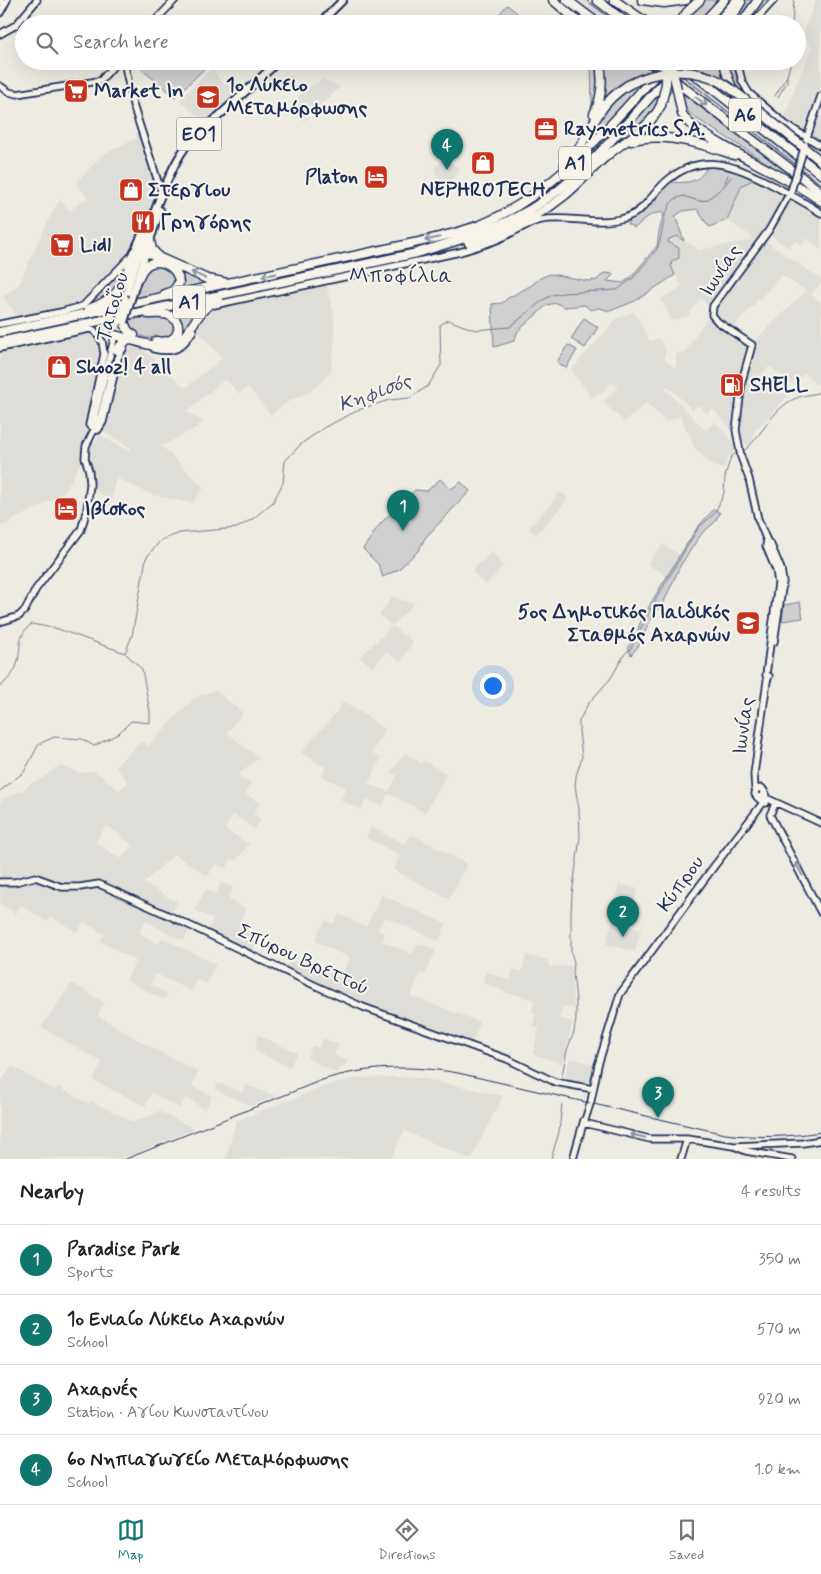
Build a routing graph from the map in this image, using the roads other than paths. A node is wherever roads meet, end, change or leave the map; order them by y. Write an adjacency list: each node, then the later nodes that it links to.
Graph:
1 (7, 0): 19 (street)
2 (37, 0): 20 (street)
3 (175, 0): 21 (street)
4 (343, 0): 18 (main road)
5 (348, 0): 18 (street)
6 (551, 0): 23 (highway); 24 (highway)
7 (567, 0): 25 (highway)
8 (597, 0): 26 (highway)
9 (614, 0): 27 (highway)
10 (642, 0): 11 (highway)
11 (686, 0)
12 (700, 0): 28 (highway)
13 (724, 0): 29 (highway)
14 (737, 0): 30 (highway)
15 (742, 0): 31 (highway)
16 (758, 0): 32 (highway)
17 (774, 0): 33 (street)
18 (338, 4): 22 (main road)
19 (0, 13)
20 (24, 15)
21 (161, 15)
22 (328, 15)
23 (565, 15)
24 (570, 15)
25 (587, 15)
26 (616, 15)
27 (636, 15)
28 (686, 15)
29 (710, 15)
30 (724, 15)
31 (732, 15)
32 (747, 15)
33 (760, 15)
34 (15, 26): 35 (street)
35 (0, 34)
36 (110, 70): 48 (street)
37 (125, 70): 59 (street)
38 (269, 70): 58 (main road, Τατοΐου / ΕΟ1)
39 (600, 70): 53 (highway)
40 (659, 70): 65 (highway, Α1, bridge)
41 (660, 70): 61 (highway, Α6, one-way to 61)
42 (666, 70): 51 (highway, bridge)
43 (674, 70): 54 (highway, bridge)
44 (674, 70): 68 (highway, Α1, bridge)
45 (688, 70): 56 (highway, Α6)
46 (726, 70): 56 (highway)
47 (739, 70): 50 (street)
48 (0, 86)
49 (821, 96): 50 (street, Ιωνίας)
50 (806, 142): 52 (street); 60 (street, Ιωνίας, bridge)
51 (624, 143): 54 (highway); 68 (highway)
52 (821, 146)
53 (579, 148): 55 (highway, bridge); 65 (highway)
54 (751, 161): 63 (highway)
55 (821, 161)
56 (813, 168): 57 (highway, Α6)
57 (821, 174)
58 (166, 183): 59 (main road); 62 (main road, Τατοΐου / ΕΟ1)
59 (157, 184): 62 (street)
60 (791, 192): 64 (street); 86 (street); 88 (street, Ιωνίας)
61 (821, 192)
62 (161, 196): 66 (main road, Τατοΐου / ΕΟ1); 67 (main road)
63 (821, 201)
64 (821, 213)
65 (479, 225): 73 (highway, Α1, one-way to 73)
66 (150, 241): 67 (main road, Τατοΐου / ΕΟ1); 69 (highway)
67 (140, 253): 69 (highway); 70 (street); 71 (highway); 72 (main road, Τατοΐου / ΕΟ1); 75 (main road, Τατοΐου / ΕΟ1)
68 (417, 253): 74 (highway, Α1)
69 (158, 256): 73 (highway, one-way to 69)
70 (118, 270): 71 (highway); 79 (street)
71 (126, 274): 78 (highway)
72 (138, 277): 75 (main road, Τατοΐου / ΕΟ1); 76 (highway)
73 (240, 282): 76 (highway, Α1)
74 (244, 290): 77 (highway, Α1); 82 (highway)
75 (129, 297): 80 (main road, Τατοΐου / ΕΟ1, bridge)
76 (149, 301): 78 (highway, Α1)
77 (134, 314): 82 (highway); 83 (highway, Α1)
78 (66, 318): 81 (highway, Α1)
79 (0, 324)
80 (119, 330): 82 (highway); 82 (highway); 85 (street, Τατοΐου); 86 (street, Τατοΐου)
81 (0, 332)
82 (134, 338): 85 (highway)
83 (0, 342)
84 (0, 348): 86 (street)
85 (117, 350): 86 (street, Τατοΐου)
86 (94, 428): 87 (street, Τατοΐου)
87 (0, 622)
88 (754, 777): 89 (street, Ιωνίας); 89 (street, Ιωνίας)
89 (762, 796): 90 (street); 94 (street, Κύπρου)
90 (775, 804): 91 (street); 93 (street, one-way to 90)
91 (821, 823)
92 (0, 882): 94 (street, Σπύρου Βρεττού)
93 (821, 913)
94 (592, 1089): 95 (street, Κύπρου)
95 (584, 1123): 96 (street, one-way to 95); 99 (street, Κύπρου)
96 (686, 1138): 98 (street); 100 (street)
97 (821, 1140): 98 (street)
98 (734, 1146): 101 (street)
99 (573, 1159)
100 (681, 1159)
101 (792, 1159)

